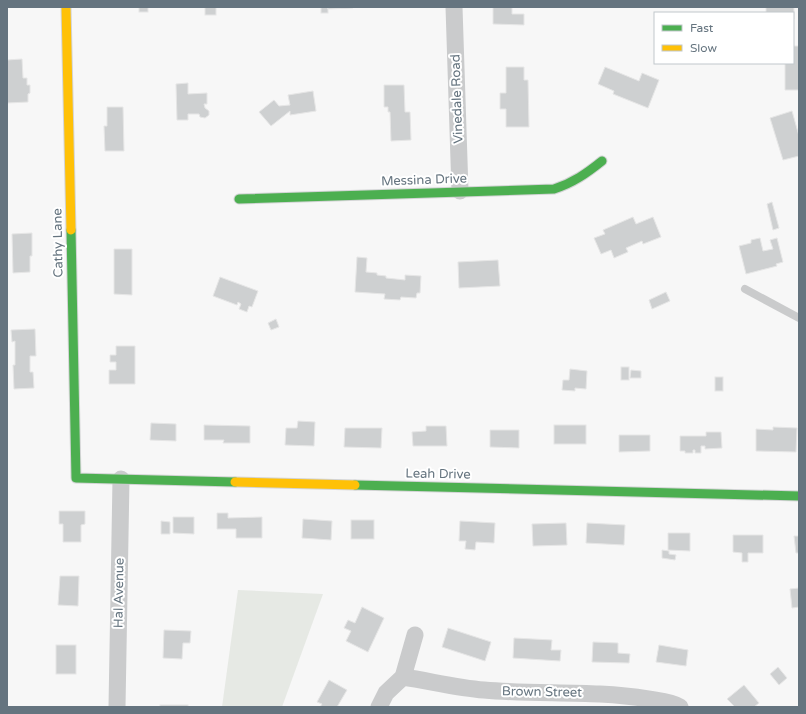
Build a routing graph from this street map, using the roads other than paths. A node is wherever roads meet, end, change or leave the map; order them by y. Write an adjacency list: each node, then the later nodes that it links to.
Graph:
1 (66, 7): 8 (street, Cathy Lane)
2 (454, 7): 4 (street, Vinedale Road)
3 (602, 161): 4 (street, Messina Drive)
4 (460, 191): 5 (street, Messina Drive)
5 (240, 199)
6 (746, 289): 7 (lane)
7 (799, 318)
8 (76, 478): 9 (street, Leah Drive)
9 (121, 479): 10 (street, Leah Drive); 13 (street, Hal Avenue)
10 (799, 496)
11 (415, 635): 12 (street)
12 (403, 677): 14 (street); 15 (street, Brown Street)
13 (117, 707)
14 (379, 707)
15 (680, 707)

